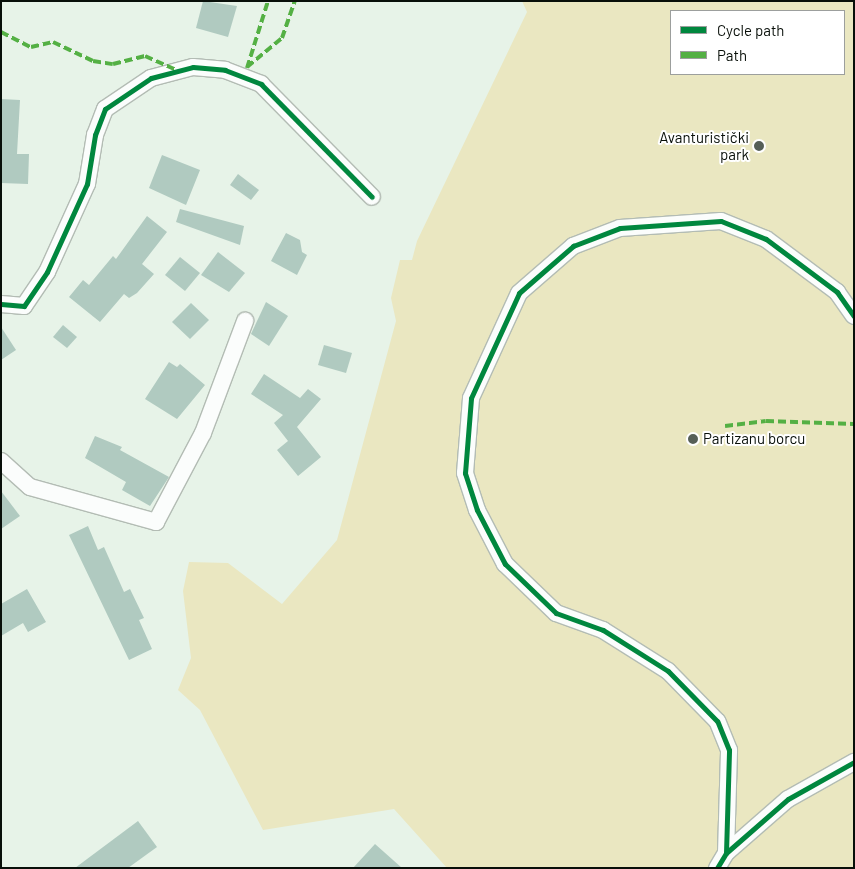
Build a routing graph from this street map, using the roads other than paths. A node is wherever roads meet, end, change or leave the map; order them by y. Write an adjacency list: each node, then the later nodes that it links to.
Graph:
1 (372, 196): 2 (street)
2 (1, 304)
3 (854, 316): 7 (street)
4 (245, 321): 5 (street)
5 (1, 461)
6 (854, 762): 7 (street)
7 (726, 853): 8 (street)
8 (717, 868)

